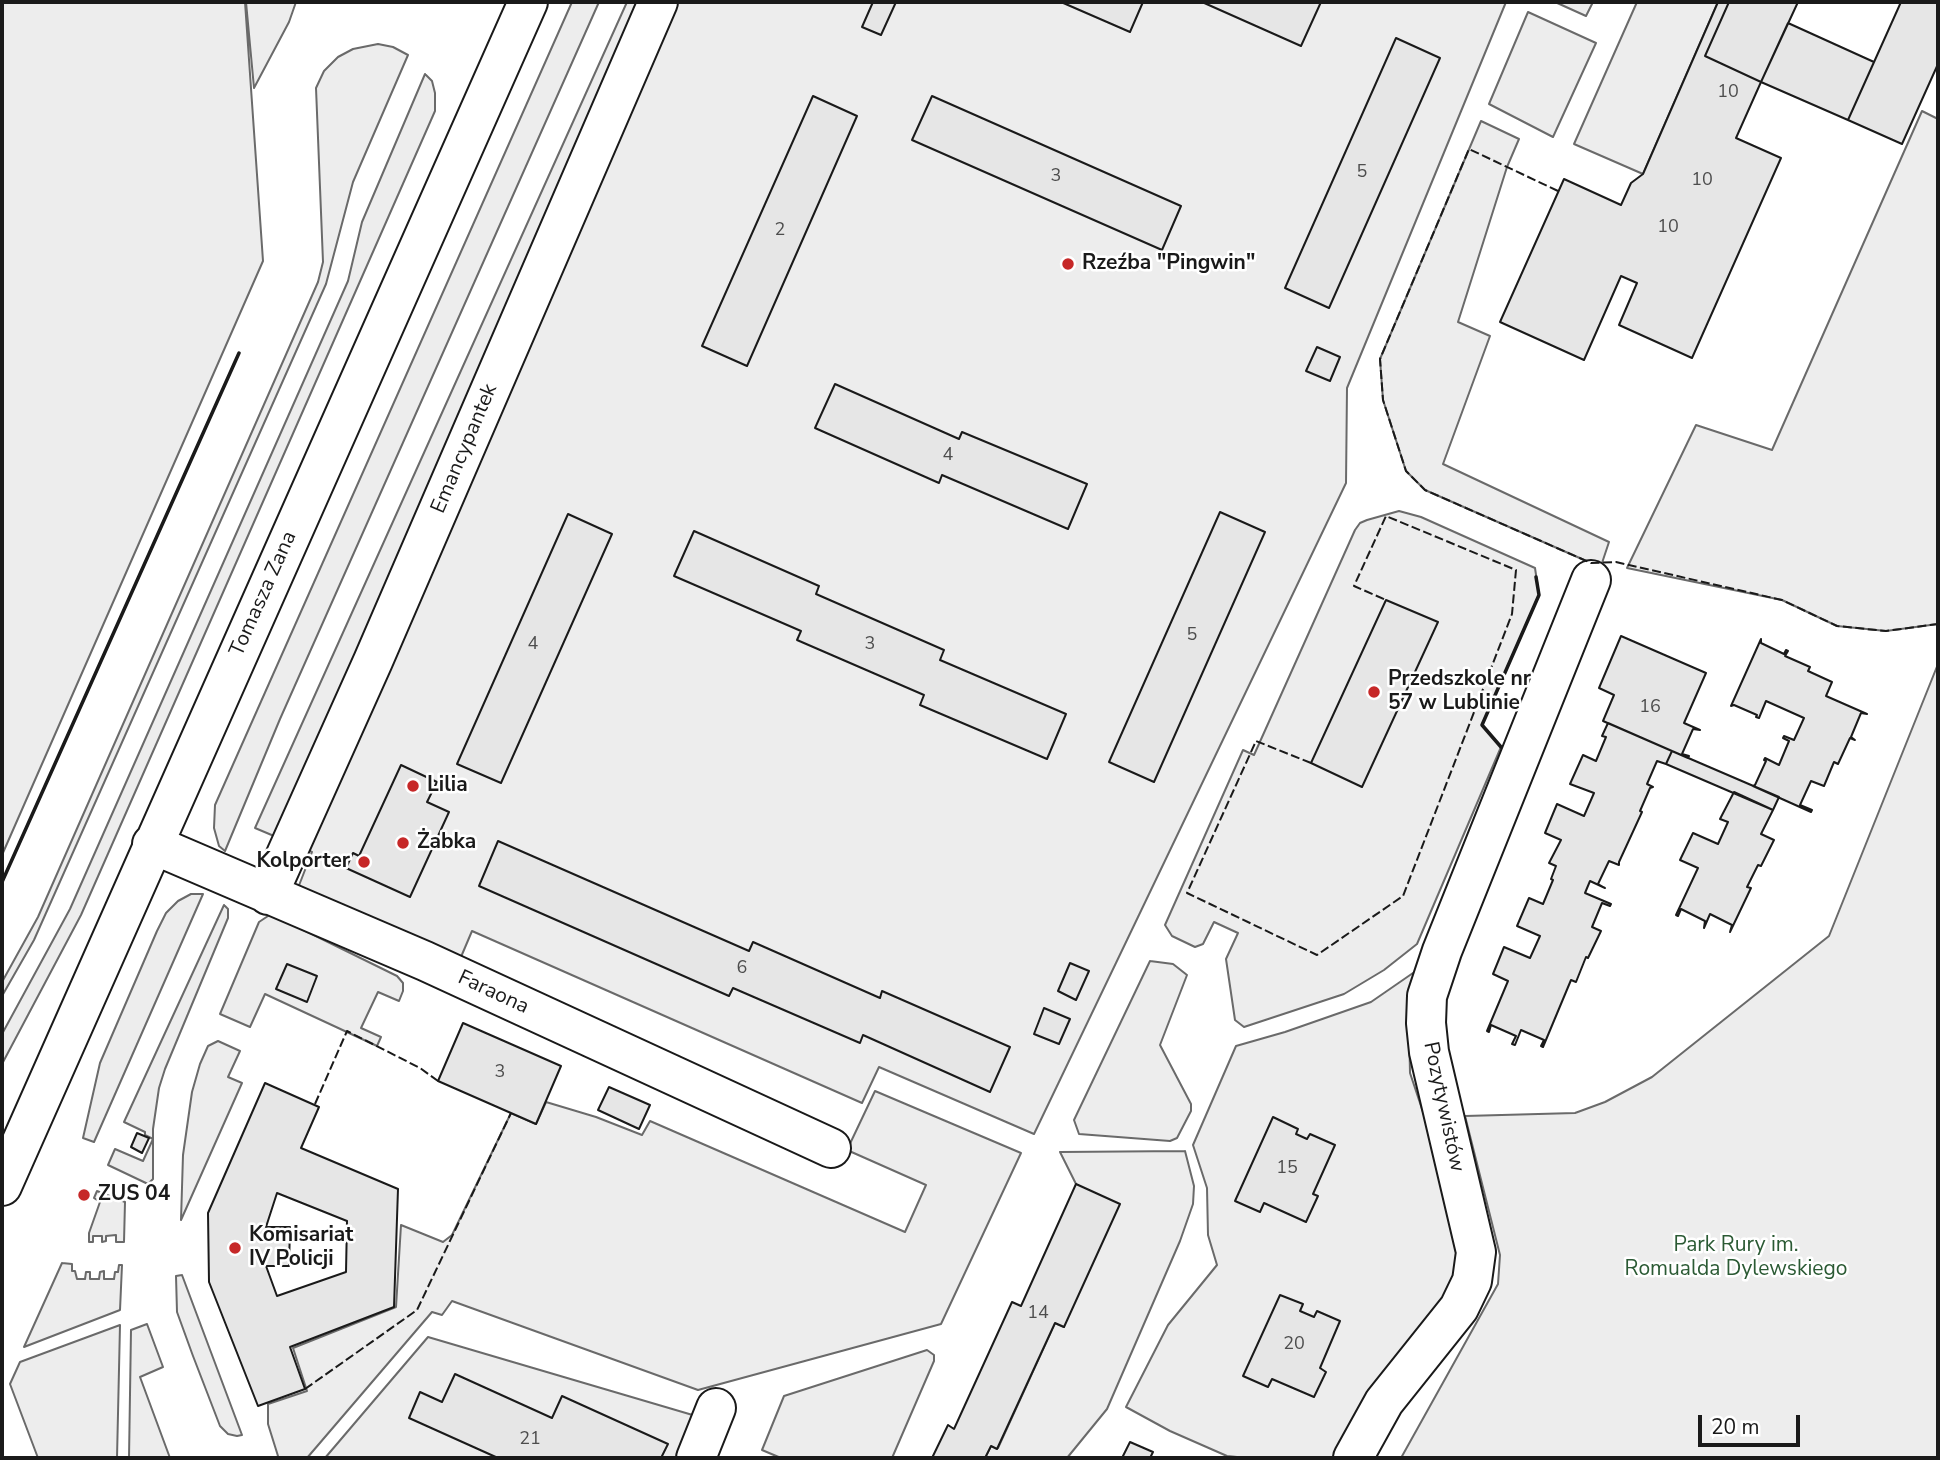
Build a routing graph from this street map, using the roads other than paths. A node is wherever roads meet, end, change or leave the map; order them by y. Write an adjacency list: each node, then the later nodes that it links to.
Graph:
1 (528, 2): 4 (street, Tomasza Zana)
2 (658, 2): 5 (street, Emancypantek)
3 (1591, 580): 10 (street, Pozytywistów)
4 (152, 844): 5 (street, Faraona); 7 (street, Tomasza Zana)
5 (268, 895): 6 (street, Faraona)
6 (831, 1148)
7 (2, 1186)
8 (716, 1408): 9 (street)
9 (696, 1458)
10 (1353, 1458)

